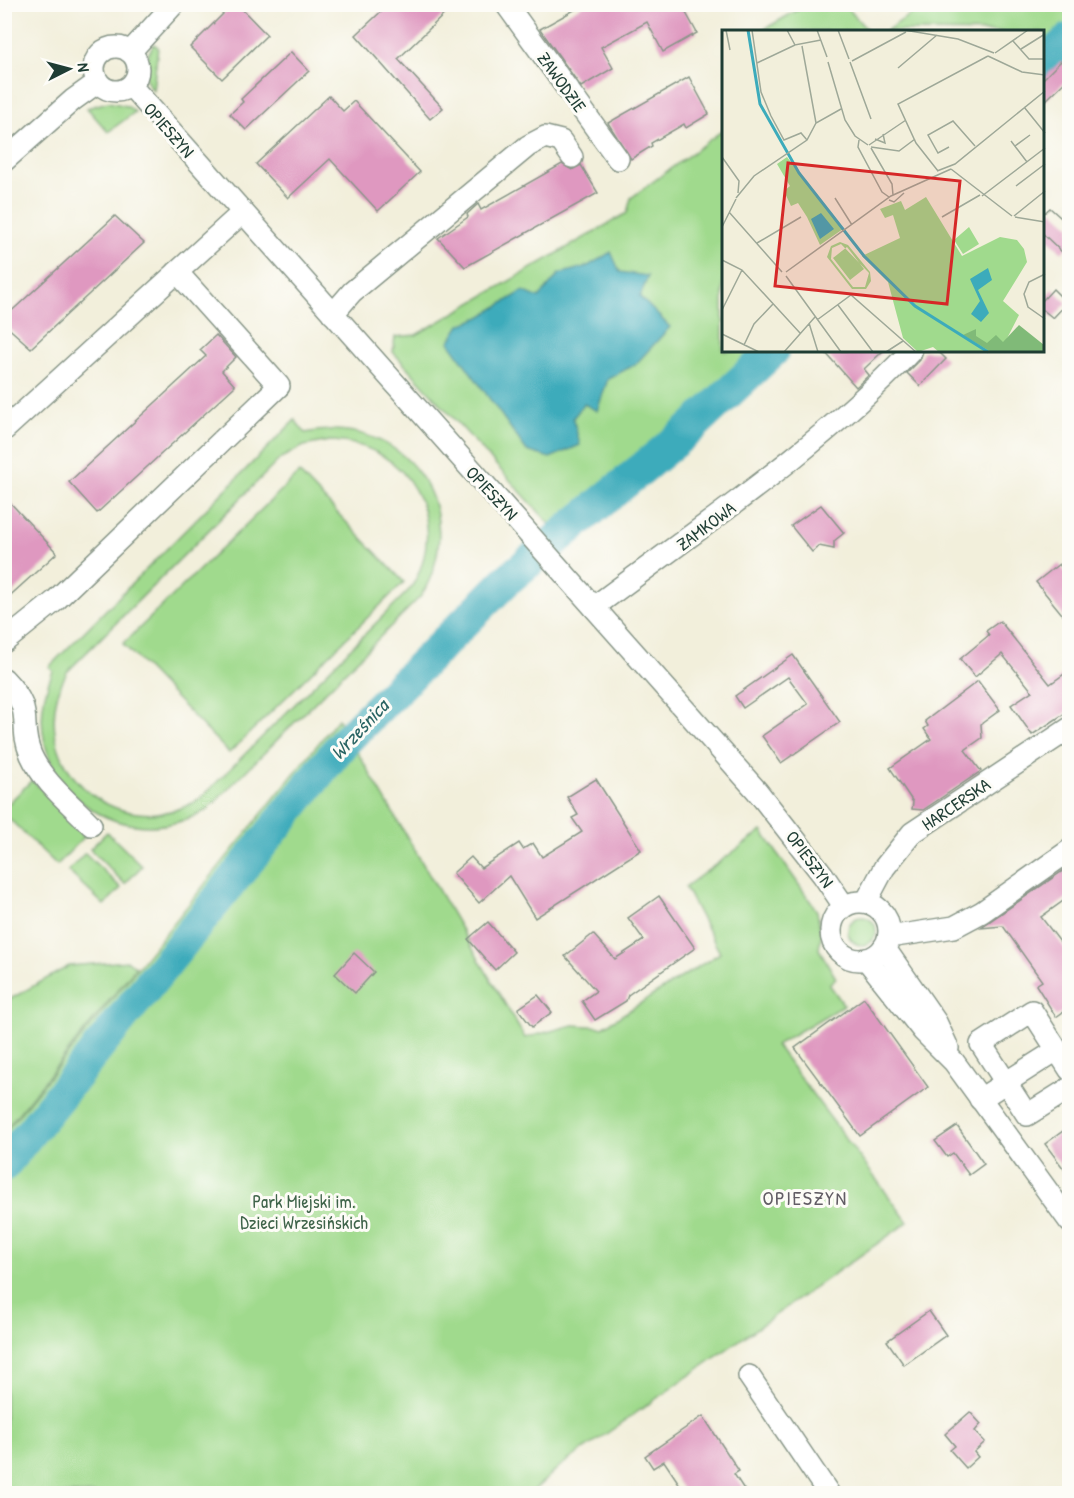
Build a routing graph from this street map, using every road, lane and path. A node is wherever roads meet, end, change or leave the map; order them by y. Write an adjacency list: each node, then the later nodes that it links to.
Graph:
1 (174, 4): 3 (street)
2 (506, 4): 7 (street, ZAWODZIE)
3 (130, 52): 4 (street); 5 (street)
4 (98, 82): 5 (street); 8 (street)
5 (131, 86): 9 (street, OPIESZYN)
6 (572, 157): 11 (street)
7 (618, 159)
8 (4, 161)
9 (242, 213): 10 (street); 11 (street, OPIESZYN)
10 (177, 272): 13 (street); 15 (street)
11 (333, 314): 14 (street, OPIESZYN)
12 (910, 352): 14 (street, ZAMKOWA)
13 (4, 430)
14 (594, 607): 21 (street, OPIESZYN)
15 (4, 642)
16 (4, 679): 18 (street)
17 (1070, 728): 20 (street, HARCERSKA)
18 (91, 825)
19 (1070, 850): 22 (street)
20 (866, 902): 21 (street); 22 (street)
21 (844, 906): 23 (street)
22 (887, 942): 23 (street); 25 (street)
23 (866, 960): 25 (street)
24 (1057, 1050): 26 (street); 27 (street); 27 (street)
25 (954, 1062): 29 (street)
26 (1070, 1070)
27 (1006, 1083): 28 (street); 29 (street)
28 (1070, 1088)
29 (980, 1099): 30 (street)
30 (1070, 1222)
31 (749, 1376): 32 (street)
32 (829, 1494)

